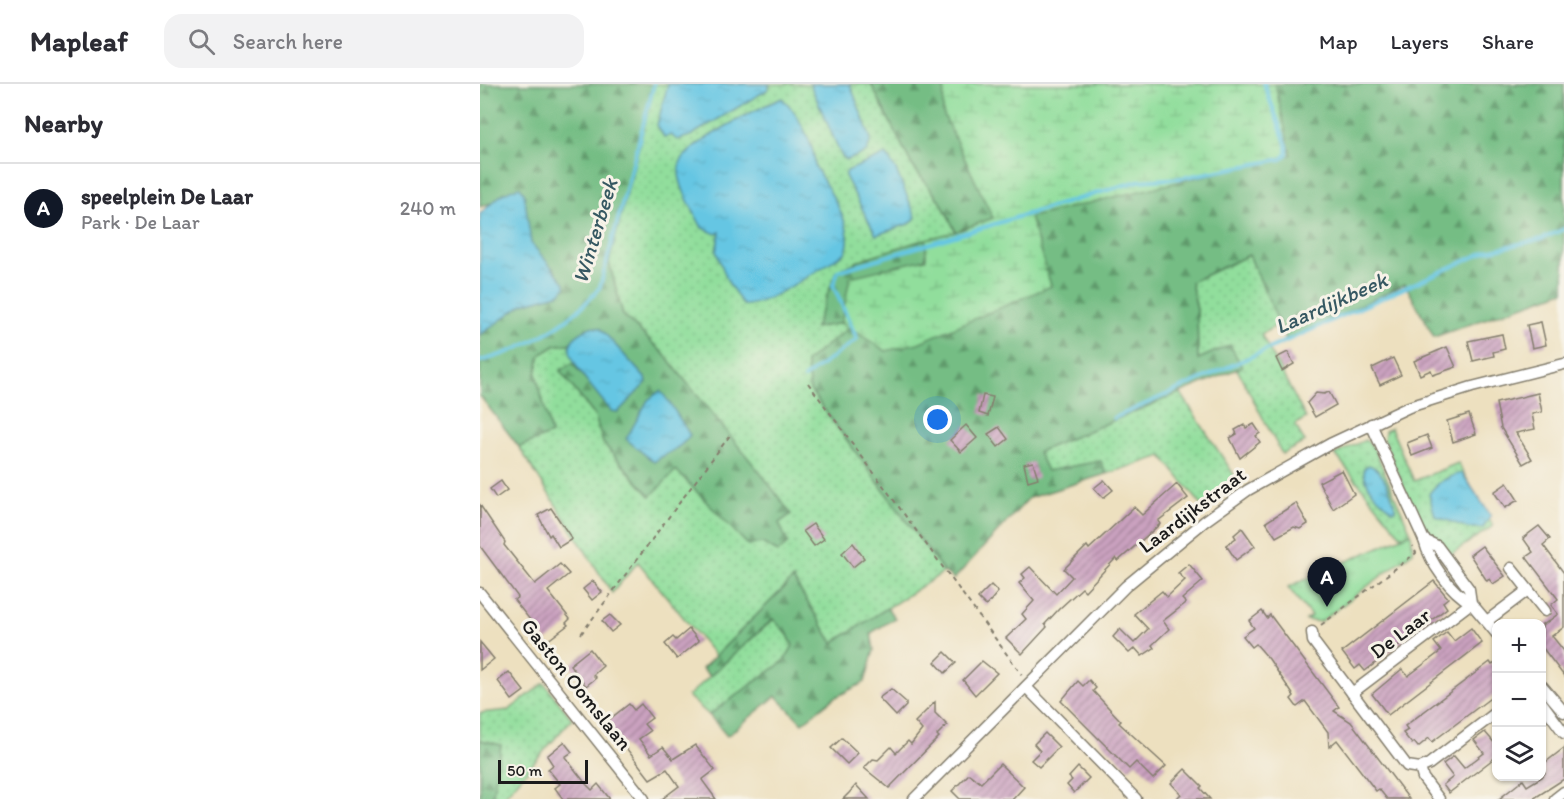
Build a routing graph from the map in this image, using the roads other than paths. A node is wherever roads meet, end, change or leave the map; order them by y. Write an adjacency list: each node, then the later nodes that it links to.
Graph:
1 (1564, 364): 2 (street, Laardijkstraat)
2 (1371, 424): 6 (street); 11 (street, Laardijkstraat)
3 (1511, 568): 4 (street)
4 (1528, 590): 7 (street); 8 (street)
5 (480, 593): 20 (street, Gaston Oomslaan)
6 (1471, 603): 8 (street); 13 (street, De Laar)
7 (1545, 611)
8 (1487, 621): 9 (street)
9 (1492, 628)
10 (1311, 632): 13 (street)
11 (1027, 686): 21 (street, Laardijkstraat); 22 (street)
12 (1546, 691): 15 (street)
13 (1352, 693): 18 (street)
14 (1546, 709): 17 (street)
15 (1564, 712)
16 (1492, 716): 18 (street)
17 (1564, 733)
18 (1419, 768): 23 (street)
19 (1564, 792): 24 (street)
20 (644, 799)
21 (914, 799)
22 (1136, 799)
23 (1439, 799)
24 (1555, 799)

